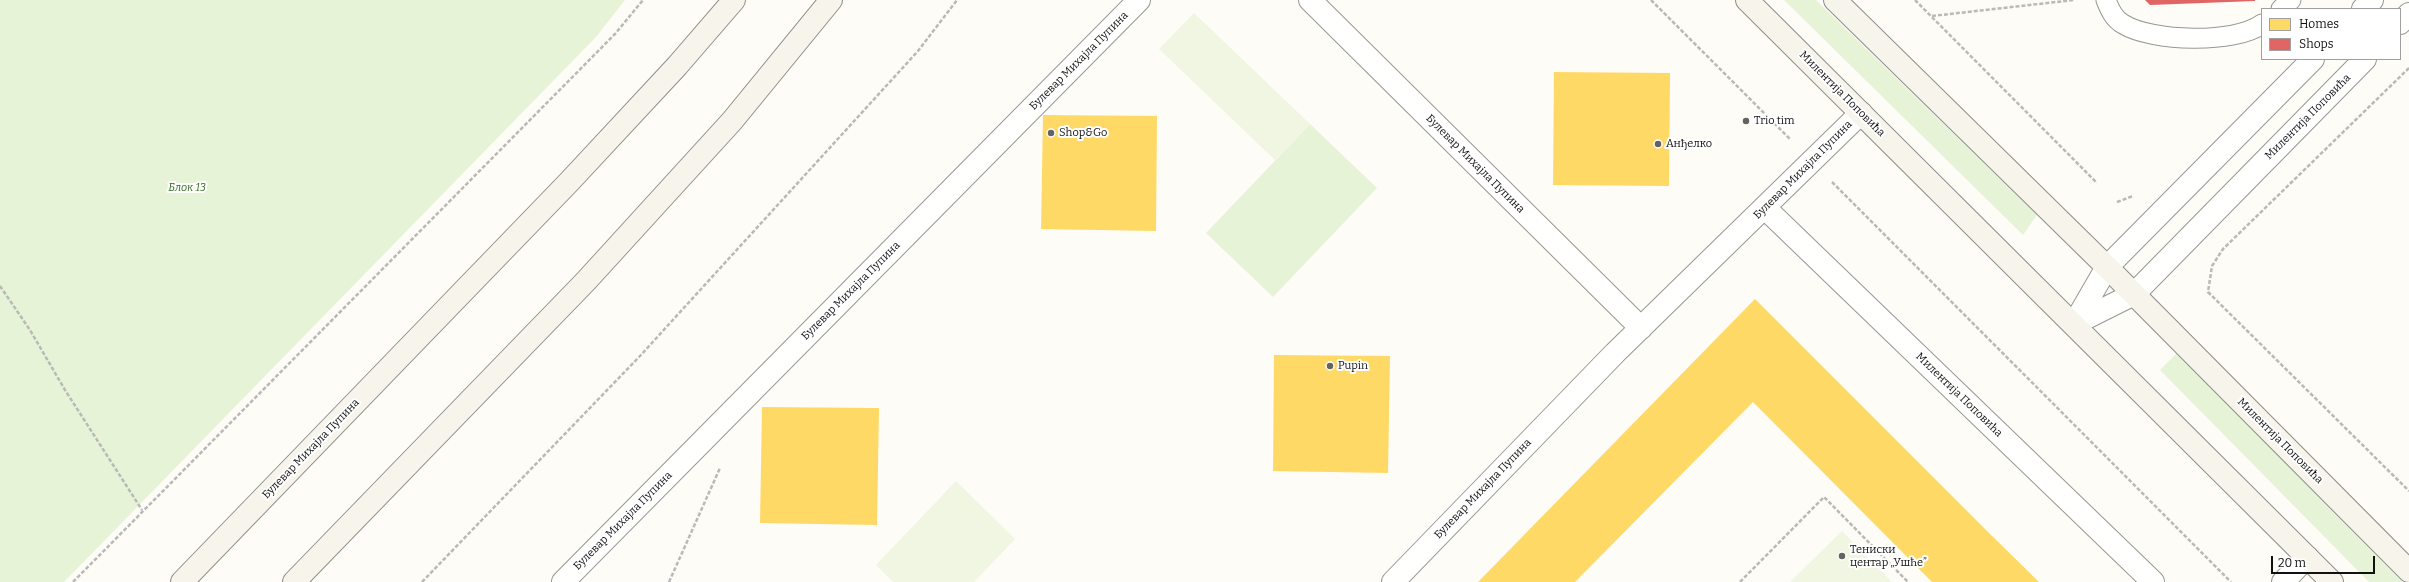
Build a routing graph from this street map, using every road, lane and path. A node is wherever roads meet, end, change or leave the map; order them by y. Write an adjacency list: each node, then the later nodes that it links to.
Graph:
1 (643, 0): 35 (path)
2 (734, 0): 39 (street, Булевар Михајла Пупина)
3 (831, 0): 40 (street)
4 (957, 0): 41 (path)
5 (1139, 0): 42 (street, Булевар Михајла Пупина)
6 (1310, 0): 32 (street, Булевар Михајла Пупина)
7 (1651, 0): 25 (path)
8 (1747, 0): 24 (street, Милентија Поповића)
9 (1835, 0): 28 (street, Милентија Поповића)
10 (1915, 0): 18 (path)
11 (2074, 0): 18 (path)
12 (2106, 0): 20 (lane)
13 (2291, 0): 15 (lane)
14 (2372, 0): 16 (street)
15 (2282, 8)
16 (2364, 8)
17 (2409, 14): 19 (street)
18 (1931, 16): 26 (path)
19 (2401, 22)
20 (2261, 25)
21 (2312, 60): 28 (street)
22 (2364, 60): 30 (street, Милентија Поповића)
23 (2409, 68): 34 (path)
24 (1861, 113): 25 (street, Булевар Михајла Пупина); 31 (street, Милентија Поповића)
25 (1812, 162): 27 (street, Булевар Михајла Пупина); 48 (path)
26 (2097, 183)
27 (1765, 208): 32 (street, Булевар Михајла Пупина); 47 (street, Милентија Поповића)
28 (2107, 267): 30 (street, Милентија Поповића); 31 (street)
29 (0, 286): 35 (path)
30 (2134, 294): 31 (street, Милентија Поповића); 37 (street, Милентија Поповића)
31 (2074, 324): 36 (street, Милентија Поповића)
32 (1641, 328): 44 (street, Булевар Михајла Пупина)
33 (723, 461): 43 (path)
34 (2409, 491)
35 (142, 510): 38 (path)
36 (2307, 557): 49 (street); 50 (street, Милентија Поповића)
37 (2409, 571)
38 (73, 582)
39 (182, 582)
40 (294, 582)
41 (422, 582)
42 (563, 582)
43 (668, 582)
44 (1393, 582)
45 (1740, 582): 46 (path)
46 (1908, 582)
47 (2153, 582)
48 (2231, 582)
49 (2283, 582)
50 (2332, 582)

